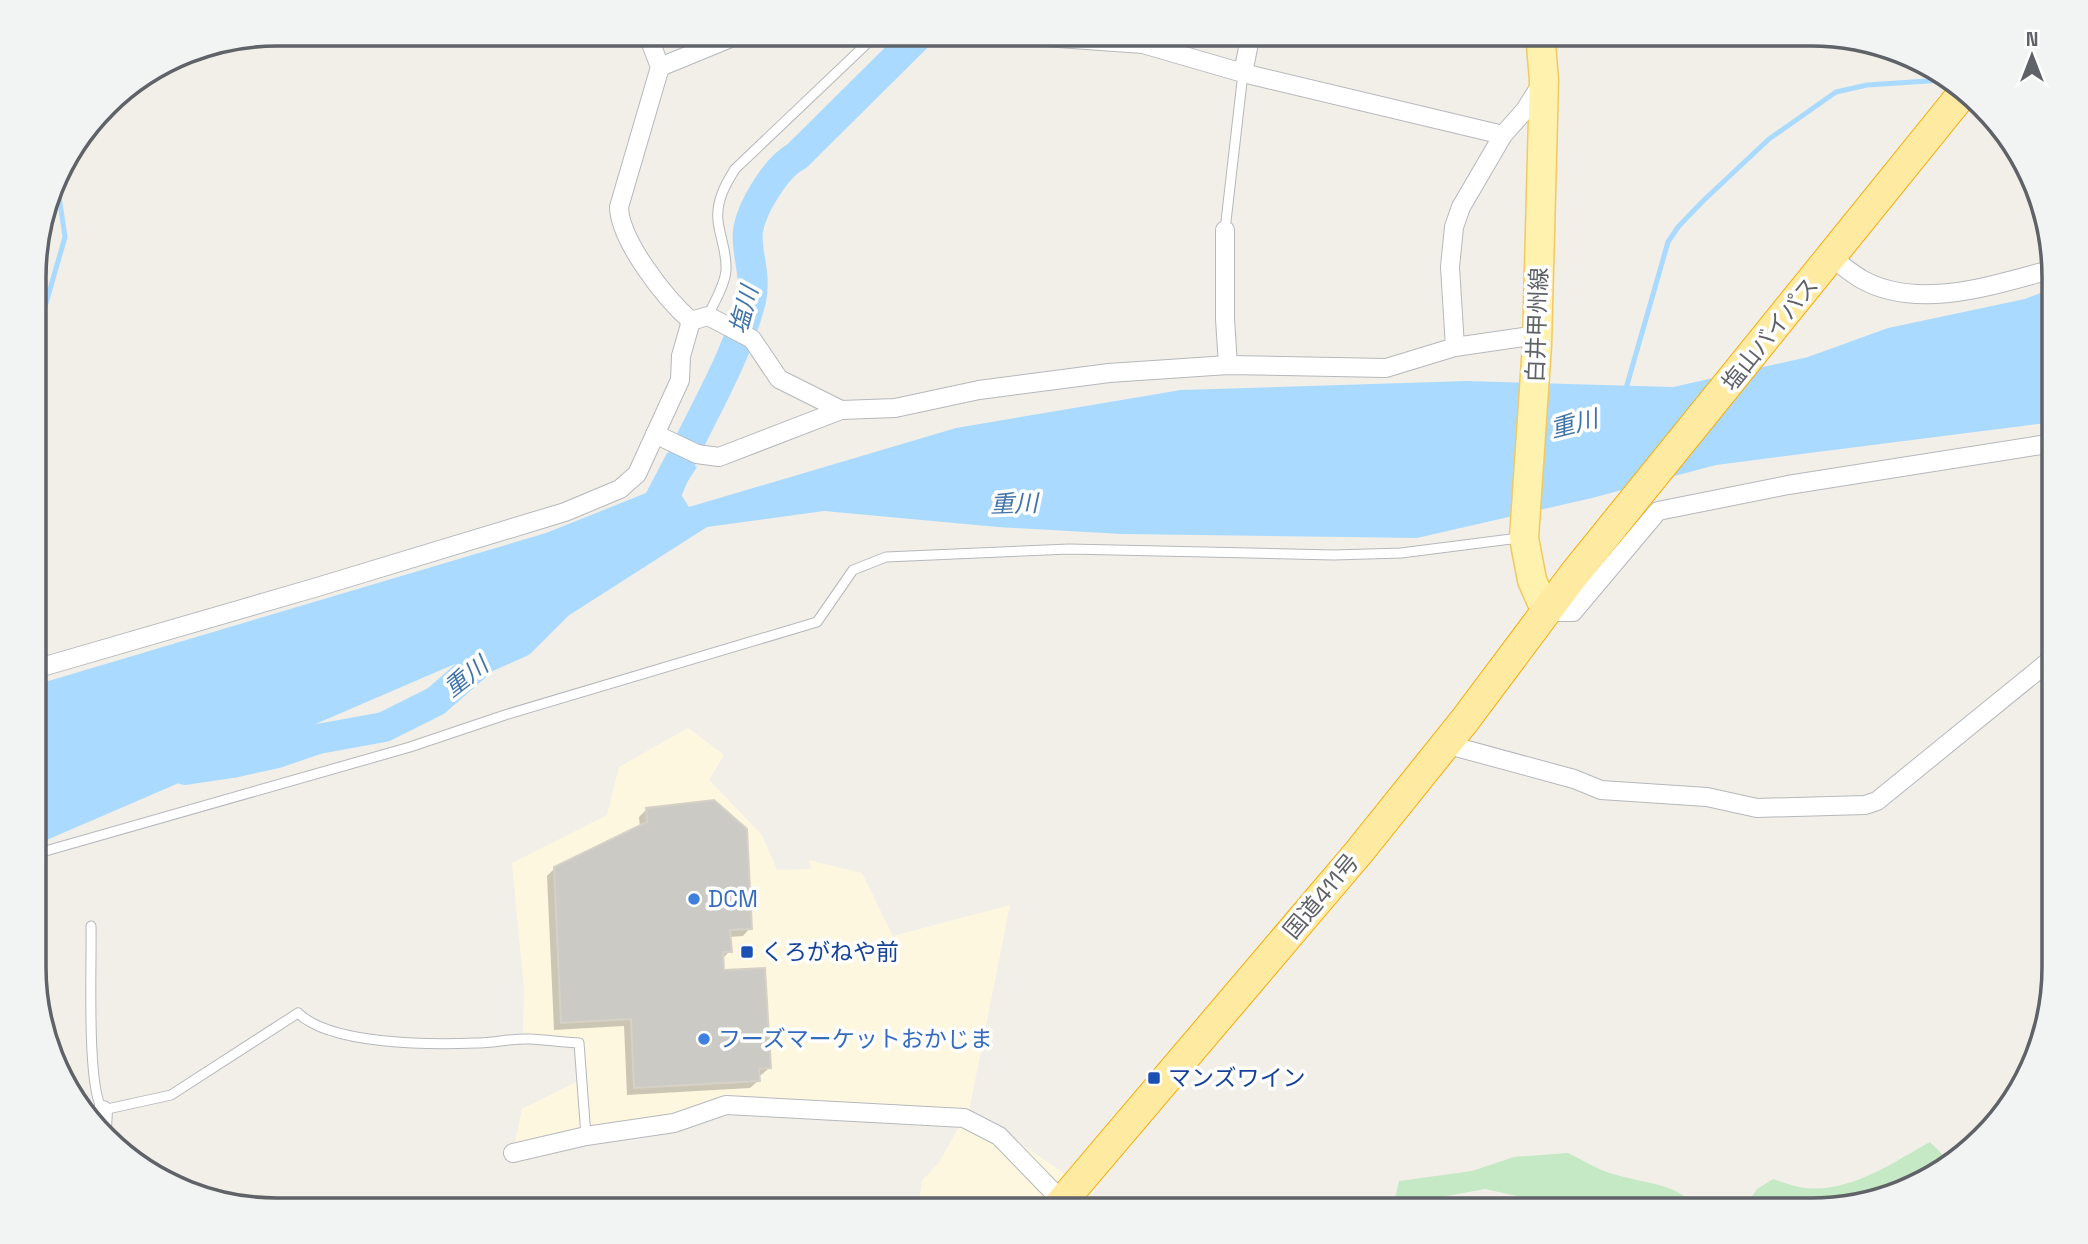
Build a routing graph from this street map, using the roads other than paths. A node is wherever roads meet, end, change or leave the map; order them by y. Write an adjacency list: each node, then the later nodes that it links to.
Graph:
1 (653, 46): 7 (street)
2 (711, 46): 7 (street)
3 (864, 46): 15 (lane)
4 (1165, 46): 8 (street)
5 (1248, 46): 8 (street)
6 (1541, 46): 9 (main road, 白井甲州線)
7 (660, 67): 15 (street)
8 (1242, 73): 11 (street); 12 (lane)
9 (1544, 80): 11 (street); 16 (main road, 白井甲州線)
10 (1958, 99): 13 (highway, 塩山バイパス)
11 (1503, 135): 17 (street)
12 (1225, 230): 18 (street)
13 (1826, 264): 14 (street); 23 (highway, 塩山バイパス)
14 (2042, 272)
15 (699, 318): 19 (street); 20 (street)
16 (1537, 340): 17 (street); 22 (main road, 白井甲州線)
17 (1455, 347): 18 (street)
18 (1228, 365): 19 (street)
19 (841, 410): 20 (street)
20 (654, 435): 25 (street)
21 (2042, 445): 24 (street)
22 (1524, 538): 24 (main road, 白井甲州線); 28 (lane)
23 (1575, 573): 24 (highway, 国道411号)
24 (1546, 612): 27 (highway, 国道411号)
25 (46, 666)
26 (2042, 667): 27 (street)
27 (1446, 744): 35 (highway, 国道411号)
28 (46, 851)
29 (91, 926): 30 (lane)
30 (103, 1110): 31 (street); 32 (lane)
31 (103, 1119)
32 (586, 1136): 33 (street); 34 (street)
33 (513, 1153)
34 (1052, 1198)
35 (1066, 1198)

